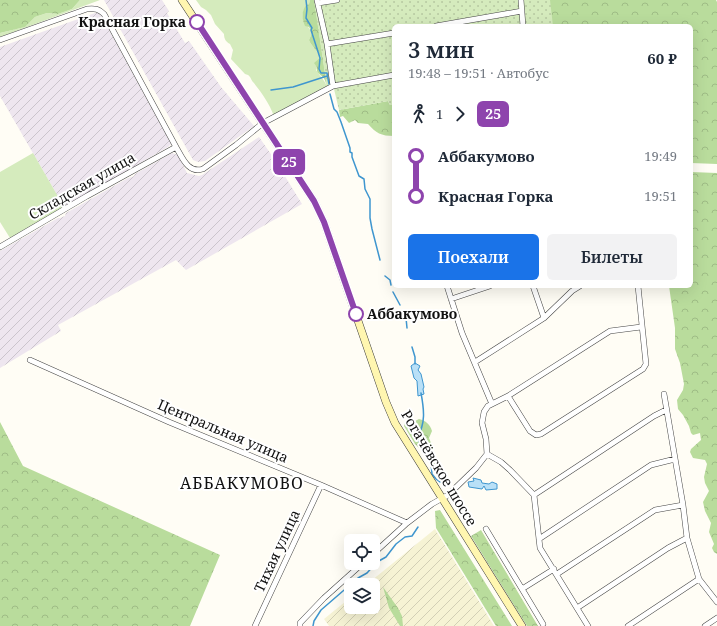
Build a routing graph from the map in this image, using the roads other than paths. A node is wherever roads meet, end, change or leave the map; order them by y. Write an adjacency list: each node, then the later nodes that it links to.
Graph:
1 (182, 0): 13 (main road, Рогачёвское шоссе)
2 (337, 0): 4 (street)
3 (522, 0): 5 (street)
4 (317, 2): 10 (street)
5 (522, 11): 6 (street); 7 (street)
6 (447, 24)
7 (523, 24)
8 (392, 33): 10 (street)
9 (0, 40): 14 (street)
10 (327, 44): 12 (street)
11 (392, 75): 12 (street)
12 (333, 86): 13 (street)
13 (263, 123): 14 (street); 34 (main road, Рогачёвское шоссе)
14 (176, 147): 15 (street, Складская улица)
15 (0, 247)
16 (448, 288): 21 (street)
17 (484, 288): 21 (street)
18 (533, 288): 22 (street)
19 (577, 288): 22 (street)
20 (638, 288): 23 (street)
21 (451, 299): 25 (street)
22 (544, 318): 25 (street)
23 (642, 327): 27 (street); 27 (street)
24 (30, 360): 32 (street, Центральная улица)
25 (475, 362): 28 (street)
26 (664, 394): 29 (street)
27 (508, 396): 28 (street)
28 (492, 404): 30 (street)
29 (666, 410): 31 (street); 33 (street)
30 (487, 454): 33 (street); 34 (street)
31 (675, 459): 35 (street); 38 (street)
32 (321, 485): 36 (street, Центральная улица); 49 (street, Тихая улица)
33 (534, 495): 38 (street)
34 (442, 499): 36 (street); 51 (main road, Рогачёвское шоссе)
35 (683, 505): 39 (street); 42 (street)
36 (407, 523): 40 (street)
37 (486, 530): 44 (street)
38 (539, 538): 42 (street)
39 (686, 538): 43 (street); 46 (street)
40 (380, 548)
41 (355, 570): 50 (street)
42 (555, 572): 44 (street); 46 (street)
43 (699, 579): 45 (street); 53 (street)
44 (522, 589): 48 (street)
45 (717, 602)
46 (577, 608): 52 (street)
47 (717, 618): 54 (street)
48 (543, 624)
49 (255, 626)
50 (300, 626)
51 (522, 626)
52 (588, 626)
53 (628, 626)
54 (705, 626)

